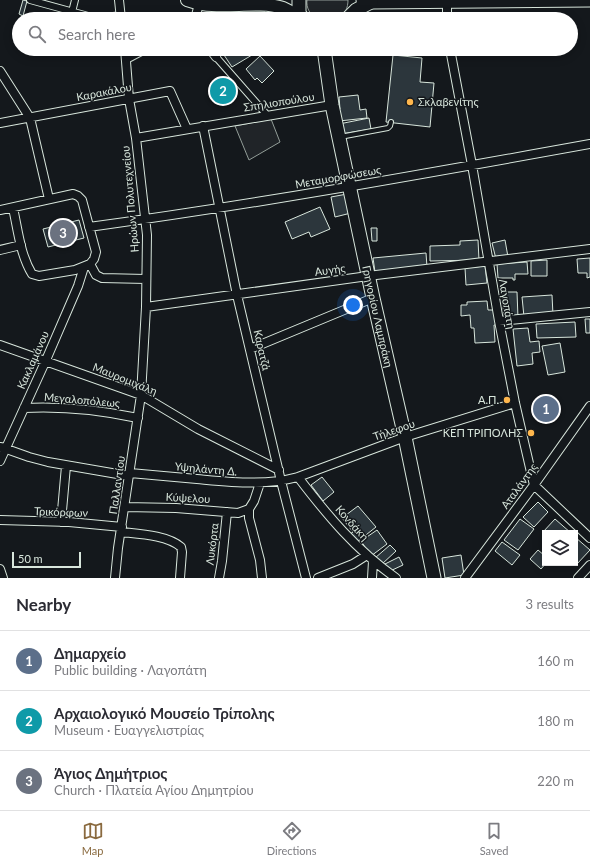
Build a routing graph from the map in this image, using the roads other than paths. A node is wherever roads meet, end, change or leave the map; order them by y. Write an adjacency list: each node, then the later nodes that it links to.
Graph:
1 (30, 0): 14 (street)
2 (75, 0): 14 (street)
3 (119, 0): 15 (street)
4 (284, 0): 13 (main road)
5 (298, 0): 18 (main road)
6 (352, 0): 19 (main road)
7 (590, 0): 12 (main road)
8 (195, 1): 13 (main road); 16 (street)
9 (367, 1): 10 (main road); 20 (main road)
10 (390, 1): 11 (main road)
11 (447, 1): 12 (main road); 21 (street)
12 (478, 1)
13 (265, 5): 17 (main road)
14 (72, 12)
15 (120, 12)
16 (195, 12)
17 (290, 12)
18 (299, 12)
19 (350, 12)
20 (354, 12)
21 (447, 12)
22 (126, 56): 27 (street, Ηρώων Πολυτεχνείου)
23 (132, 56): 27 (street)
24 (326, 56): 30 (main road, Γρηγορίου Λαμπράκη)
25 (451, 56): 40 (street, Λαγοπάτη)
26 (216, 57): 31 (street)
27 (126, 59): 29 (street, Ηρώων Πολυτεχνείου)
28 (0, 71): 32 (street)
29 (129, 99): 32 (street, Καρακάλου); 36 (street, Καρακάλου); 37 (street, Ηρώων Πολυτεχνείου)
30 (332, 105): 31 (street, Σπηλιοπούλου); 38 (main road, Γρηγορίου Λαμπράκη)
31 (267, 115): 35 (street, Σπηλιοπούλου)
32 (30, 118): 34 (street, Καρακάλου); 42 (street)
33 (391, 122): 38 (lane)
34 (0, 123)
35 (203, 126): 36 (street, Σπηλιοπούλου); 44 (street, Καρατζά)
36 (187, 129): 37 (street, Σπηλιοπούλου)
37 (136, 138): 46 (street, Ηρώων Πολυτεχνείου)
38 (339, 138): 41 (main road, Γρηγορίου Λαμπράκη)
39 (590, 144): 40 (street, Μεταμορφώσεως)
40 (472, 165): 41 (street, Μεταμορφώσεως); 51 (street, Λαγοπάτη)
41 (350, 186): 44 (street, Μεταμορφώσεως); 53 (main road, Γρηγορίου Λαμπράκη)
42 (49, 199): 43 (street); 47 (street)
43 (13, 208): 45 (street); 48 (street)
44 (220, 208): 46 (street, Μεταμορφώσεως); 55 (street, Καρατζά)
45 (0, 210)
46 (145, 219): 47 (street, Μεταμορφώσεως); 54 (street, Ηρώων Πολυτεχνείου)
47 (89, 227): 52 (street)
48 (22, 245): 49 (street); 52 (street)
49 (0, 250)
50 (590, 250): 51 (street, Αυγής)
51 (489, 261): 53 (street, Αυγής); 59 (street, Λαγοπάτη)
52 (87, 266): 54 (street); 62 (street, Κακλαμάνου)
53 (368, 276): 55 (street, Αυγής); 56 (main road, Γρηγορίου Λαμπράκη)
54 (146, 279): 57 (street, Ηρώων Πολυτεχνείου)
55 (237, 295): 57 (street, Αυγής); 61 (street, Καρατζά)
56 (373, 298): 61 (street); 68 (main road, Γρηγορίου Λαμπράκη)
57 (146, 308): 63 (street, Ηρώων Πολυτεχνείου)
58 (590, 312): 59 (street)
59 (499, 321): 64 (street, Λαγοπάτη)
60 (0, 345): 62 (street, Μαυρομιχάλη)
61 (250, 349): 72 (street, Καρατζά)
62 (46, 360): 63 (street, Μαυρομιχάλη); 66 (street, Κακλαμάνου)
63 (141, 395): 67 (street, Παλλαντίου); 72 (street, Μαυρομιχάλη)
64 (515, 403): 68 (street, Τήλεφου); 77 (street, Λαγοπάτη)
65 (590, 406): 77 (street, Αταλάντης)
66 (24, 408): 67 (street, Μεγαλοπόλεως); 69 (street, Κακλαμάνου)
67 (138, 418): 73 (street, Παλλαντίου)
68 (405, 437): 74 (street, Τήλεφου); 97 (main road, Γρηγορίου Λαμπράκη)
69 (2, 448): 70 (street, Κακλαμάνου); 71 (street, Υψηλάντη Δ.)
70 (0, 461)
71 (66, 466): 73 (street, Υψηλάντη Δ.); 82 (street)
72 (278, 470): 75 (street, Καρατζά)
73 (129, 474): 76 (street, Υψηλάντη Δ.); 78 (street, Παλλαντίου)
74 (298, 477): 75 (street, Τήλεφου); 85 (street, Κονδάκη)
75 (281, 481): 76 (street, Υψηλάντη Δ.); 93 (street, Καρατζά)
76 (260, 483): 79 (street)
77 (534, 485): 84 (street); 98 (street, Αταλάντης)
78 (125, 507): 80 (street, Κύψελου); 83 (street, Παλλαντίου)
79 (249, 509): 80 (street, Κύψελου); 92 (street)
80 (228, 512): 91 (street, Λυκόρτα)
81 (0, 520): 82 (street, Τρικόρφων)
82 (61, 522): 83 (street, Τρικόρφων)
83 (122, 529): 89 (street, Παλλαντίου); 90 (street, Τρικόρφων)
84 (589, 534)
85 (370, 558): 94 (street); 95 (street); 96 (street, Κονδάκη)
86 (590, 565): 99 (street)
87 (0, 568): 88 (street)
88 (3, 578)
89 (115, 578)
90 (180, 578)
91 (219, 578)
92 (262, 578)
93 (306, 578)
94 (318, 578)
95 (372, 578)
96 (396, 578)
97 (434, 578)
98 (465, 578)
99 (578, 578)

